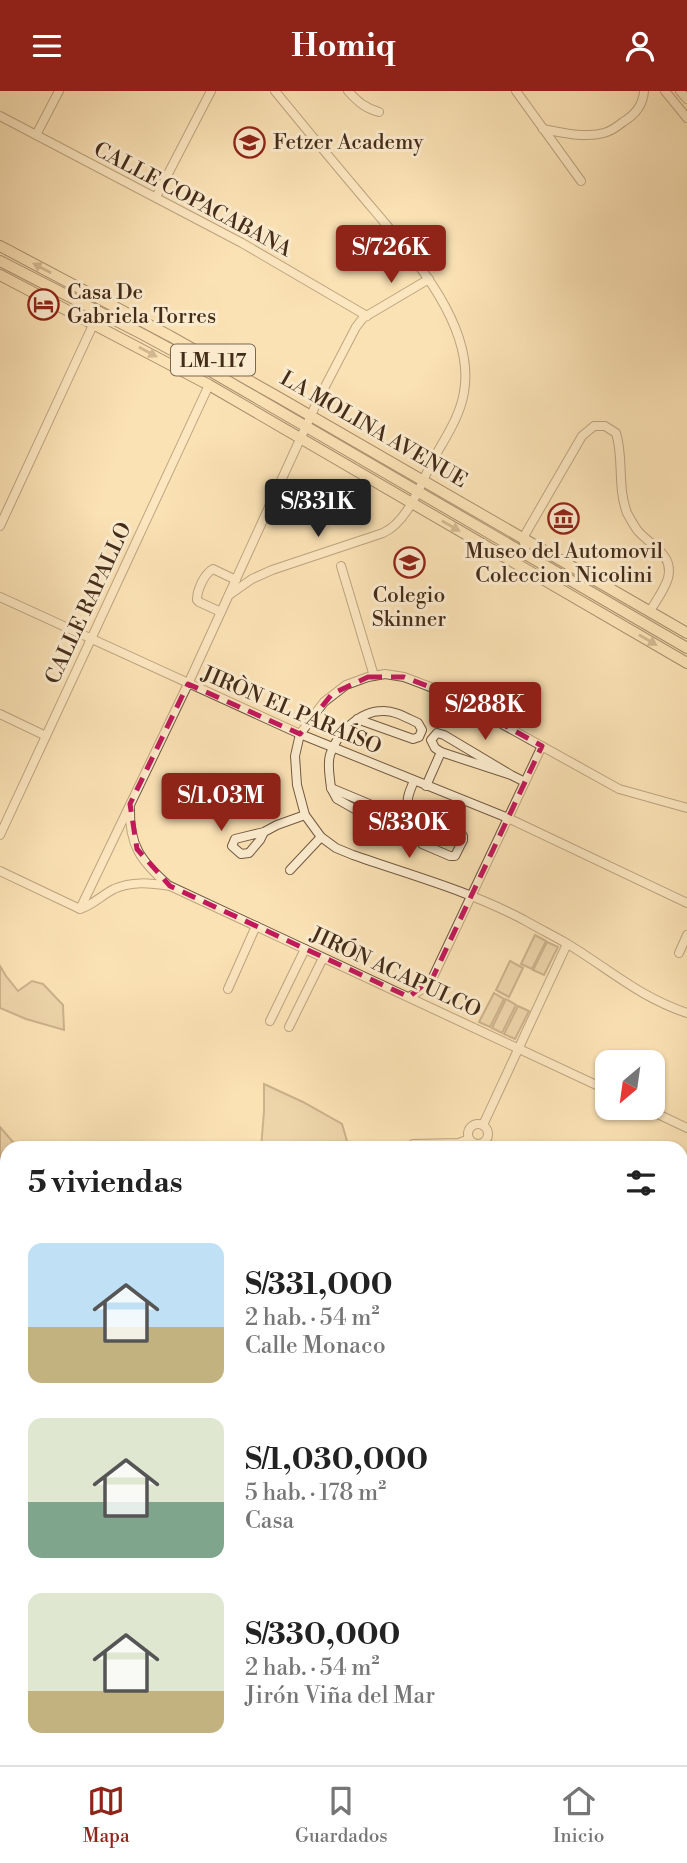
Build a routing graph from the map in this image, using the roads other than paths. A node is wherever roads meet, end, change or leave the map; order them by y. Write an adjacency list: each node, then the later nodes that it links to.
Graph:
1 (59, 91): 14 (street)
2 (211, 91): 16 (street)
3 (275, 91): 20 (street)
4 (348, 91): 10 (street)
5 (516, 91): 13 (street)
6 (644, 91): 13 (street)
7 (665, 91): 12 (street)
8 (680, 91): 9 (street)
9 (687, 99)
10 (379, 112)
11 (0, 116): 14 (street, CALLE COPACABANA)
12 (687, 118)
13 (543, 129): 15 (street)
14 (36, 135): 16 (street, CALLE COPACABANA)
15 (581, 181)
16 (156, 198): 22 (street, CALLE COPACABANA)
17 (0, 247): 25 (main road, LA MOLINA AVENUE / LM-117, one-way to 17)
18 (0, 261): 21 (main road, LA MOLINA AVENUE / LM-117)
19 (0, 275): 23 (main road, LM-117)
20 (429, 279): 22 (street); 28 (street)
21 (99, 312): 23 (street); 26 (main road, LA MOLINA AVENUE / LM-117)
22 (367, 316): 25 (street)
23 (93, 323): 24 (main road, LM-117, one-way to 24); 31 (street)
24 (209, 385): 27 (main road, LM-117); 41 (street, CALLE RAPALLO)
25 (312, 415): 26 (street); 28 (main road, LA MOLINA AVENUE / LM-117)
26 (307, 427): 27 (street); 29 (main road, LA MOLINA AVENUE / LM-117)
27 (302, 439): 30 (main road, LM-117); 35 (street)
28 (423, 479): 29 (street); 32 (main road, LA MOLINA AVENUE / LM-117)
29 (417, 491): 30 (street); 33 (main road, LA MOLINA AVENUE / LM-117)
30 (411, 503): 36 (street); 43 (main road, LM-117, one-way to 43)
31 (0, 526)
32 (523, 538): 33 (street); 38 (main road, LA MOLINA AVENUE / LM-117); 38 (street)
33 (527, 555): 42 (main road, LA MOLINA AVENUE / LM-117)
34 (341, 566): 44 (street)
35 (236, 580): 36 (street); 39 (street)
36 (229, 595): 39 (street)
37 (0, 597): 41 (street, JIRÒN EL PARAÍSO)
38 (650, 611): 40 (main road, LA MOLINA AVENUE / LM-117)
39 (221, 612): 45 (street)
40 (687, 633)
41 (91, 639): 45 (street, JIRÒN EL PARAÍSO); 49 (street, CALLE RAPALLO)
42 (687, 648)
43 (687, 663)
44 (374, 676): 48 (street); 50 (street)
45 (188, 684): 48 (street, JIRÒN EL PARAÍSO); 58 (street)
46 (0, 714): 49 (street)
47 (357, 719): 47 (street); 51 (street)
48 (300, 734): 51 (street, JIRÒN EL PARAÍSO); 60 (street)
49 (46, 736): 64 (street, CALLE RAPALLO)
50 (542, 746): 55 (street); 59 (street)
51 (333, 748): 54 (street, JIRÒN EL PARAÍSO); 57 (street)
52 (441, 752): 53 (street); 53 (street); 56 (street)
53 (511, 775): 55 (street)
54 (414, 781): 56 (street, JIRÒN EL PARAÍSO); 62 (street)
55 (525, 782): 61 (street)
56 (426, 786): 61 (street, JIRÒN EL PARAÍSO)
57 (331, 788): 57 (street)
58 (130, 804): 68 (street, JIRÓN ACAPULCO); 71 (street)
59 (687, 808)
60 (305, 815): 63 (street); 65 (street)
61 (508, 818): 69 (street); 70 (street, JIRÒN EL PARAÍSO)
62 (427, 820): 62 (street)
63 (264, 832)
64 (0, 835)
65 (321, 837): 66 (street); 69 (street)
66 (290, 870)
67 (0, 871): 71 (street)
68 (170, 885): 71 (street, JIRÓN ACAPULCO); 72 (street, JIRÓN ACAPULCO)
69 (472, 897): 74 (street); 79 (street)
70 (687, 903)
71 (80, 909)
72 (256, 926): 75 (street, JIRÓN ACAPULCO); 78 (street)
73 (687, 935): 76 (street)
74 (567, 944): 80 (street); 83 (street)
75 (304, 949): 77 (street, JIRÓN ACAPULCO); 81 (street)
76 (679, 953)
77 (323, 958): 79 (street, JIRÓN ACAPULCO); 82 (street)
78 (228, 989)
79 (409, 997): 83 (street, JIRÓN ACAPULCO)
80 (687, 1013)
81 (270, 1021)
82 (289, 1027)
83 (518, 1049): 84 (street, JIRÓN ACAPULCO); 86 (street)
84 (595, 1084)
85 (665, 1118): 87 (street)
86 (483, 1125): 88 (street); 91 (street)
87 (687, 1128)
88 (469, 1139): 89 (street); 90 (street)
89 (464, 1141)
90 (472, 1141)
91 (485, 1141)

